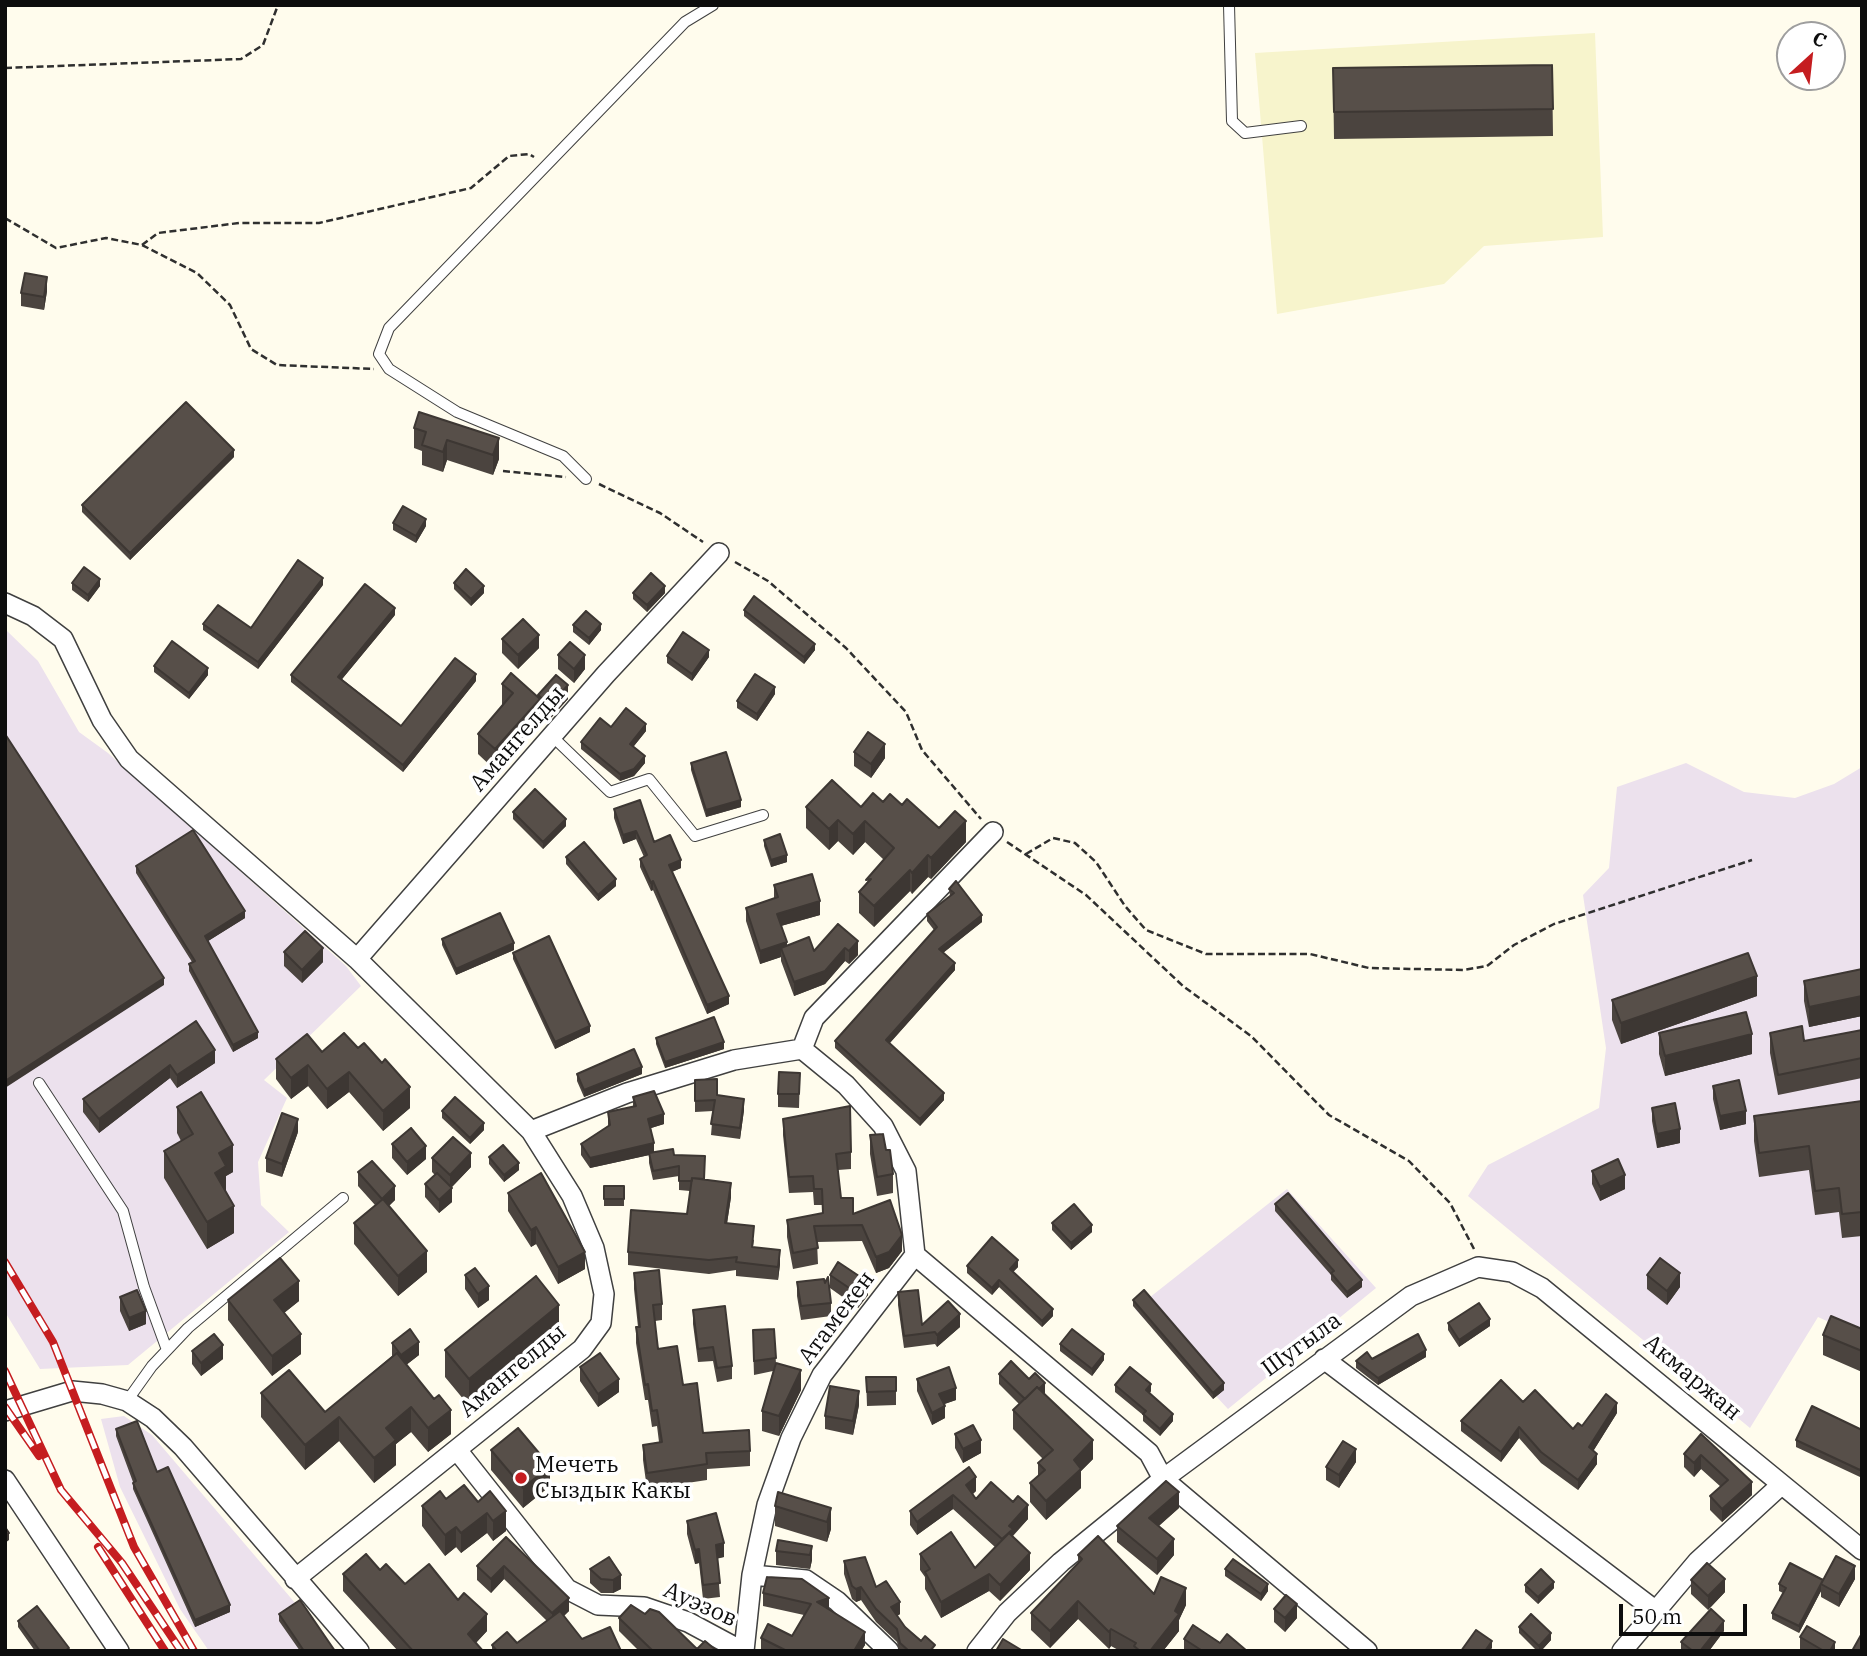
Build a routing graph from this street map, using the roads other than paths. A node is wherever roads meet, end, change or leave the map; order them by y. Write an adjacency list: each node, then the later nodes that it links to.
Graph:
1 (713, 5): 4 (lane)
2 (1229, 5): 3 (lane)
3 (1301, 126)
4 (586, 479)
5 (719, 553): 7 (street, Амангелды)
6 (5, 603): 10 (street, Амангелды)
7 (553, 737): 8 (lane); 10 (street, Амангелды)
8 (763, 815)
9 (993, 832): 11 (street)
10 (358, 959): 13 (street, Амангелды)
11 (802, 1049): 13 (street); 15 (street)
12 (39, 1083): 17 (lane)
13 (531, 1131): 21 (street, Амангелды)
14 (343, 1198): 17 (lane)
15 (915, 1255): 23 (street); 26 (street, Атамекен)
16 (1478, 1267): 18 (street, Шугыла); 24 (street, Акмаржан)
17 (167, 1350): 19 (lane)
18 (1324, 1359): 23 (street, Шугыла); 28 (street)
19 (127, 1401): 20 (street); 27 (street)
20 (5, 1411)
21 (457, 1450): 27 (street, Амангелды); 31 (street, Ауэзов)
22 (5, 1479): 29 (street)
23 (1163, 1479): 33 (street, Шугыла); 34 (street)
24 (1782, 1485): 25 (street, Акмаржан); 28 (street)
25 (1862, 1550)
26 (752, 1575): 31 (street, Атамекен); 32 (street)
27 (295, 1579): 30 (street)
28 (1656, 1611): 35 (street)
29 (119, 1651)
30 (359, 1651)
31 (743, 1651)
32 (889, 1651)
33 (977, 1651)
34 (1367, 1651)
35 (1622, 1651)

